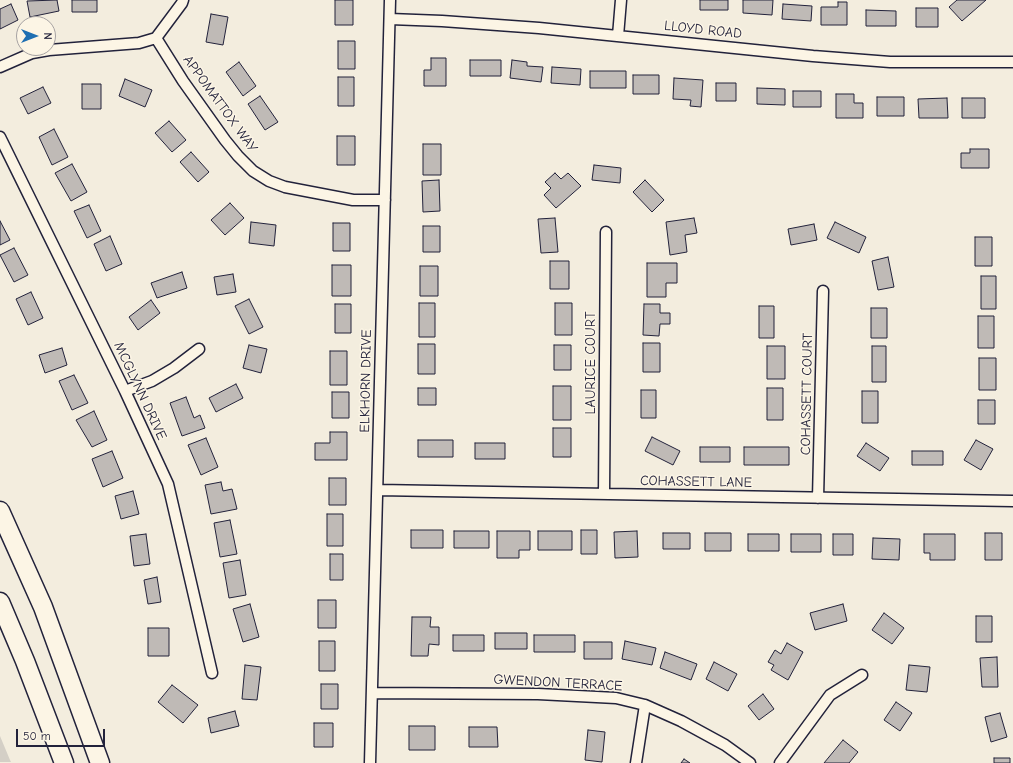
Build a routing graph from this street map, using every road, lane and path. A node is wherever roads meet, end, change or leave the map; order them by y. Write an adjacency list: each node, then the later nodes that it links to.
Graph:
1 (183, 0): 6 (street)
2 (390, 0): 4 (street, ELKHORN DRIVE)
3 (621, 0): 5 (street)
4 (390, 19): 5 (street, LLOYD ROAD); 10 (street, ELKHORN DRIVE)
5 (618, 36): 7 (street, LLOYD ROAD)
6 (156, 38): 8 (street); 10 (street, APPOMATTOX WAY)
7 (1013, 62)
8 (0, 67)
9 (0, 137): 14 (street, MCGLYNN DRIVE)
10 (385, 200): 15 (street, ELKHORN DRIVE)
11 (606, 232): 16 (street, LAURICE COURT)
12 (823, 291): 17 (street, COHASSETT COURT)
13 (199, 349): 14 (street)
14 (125, 391): 21 (street, MCGLYNN DRIVE)
15 (378, 490): 16 (street, COHASSETT LANE); 23 (street, ELKHORN DRIVE)
16 (604, 494): 17 (street, COHASSETT LANE)
17 (818, 498): 18 (street, COHASSETT LANE)
18 (1013, 501)
19 (0, 511): 26 (highway)
20 (0, 602): 25 (highway)
21 (212, 673)
22 (862, 675): 30 (street)
23 (372, 693): 24 (street, GWENDON TERRACE); 27 (street, ELKHORN DRIVE)
24 (645, 706): 28 (street); 29 (street, GWENDON TERRACE)
25 (64, 763)
26 (100, 763)
27 (370, 763)
28 (636, 763)
29 (750, 763)
30 (780, 763)

